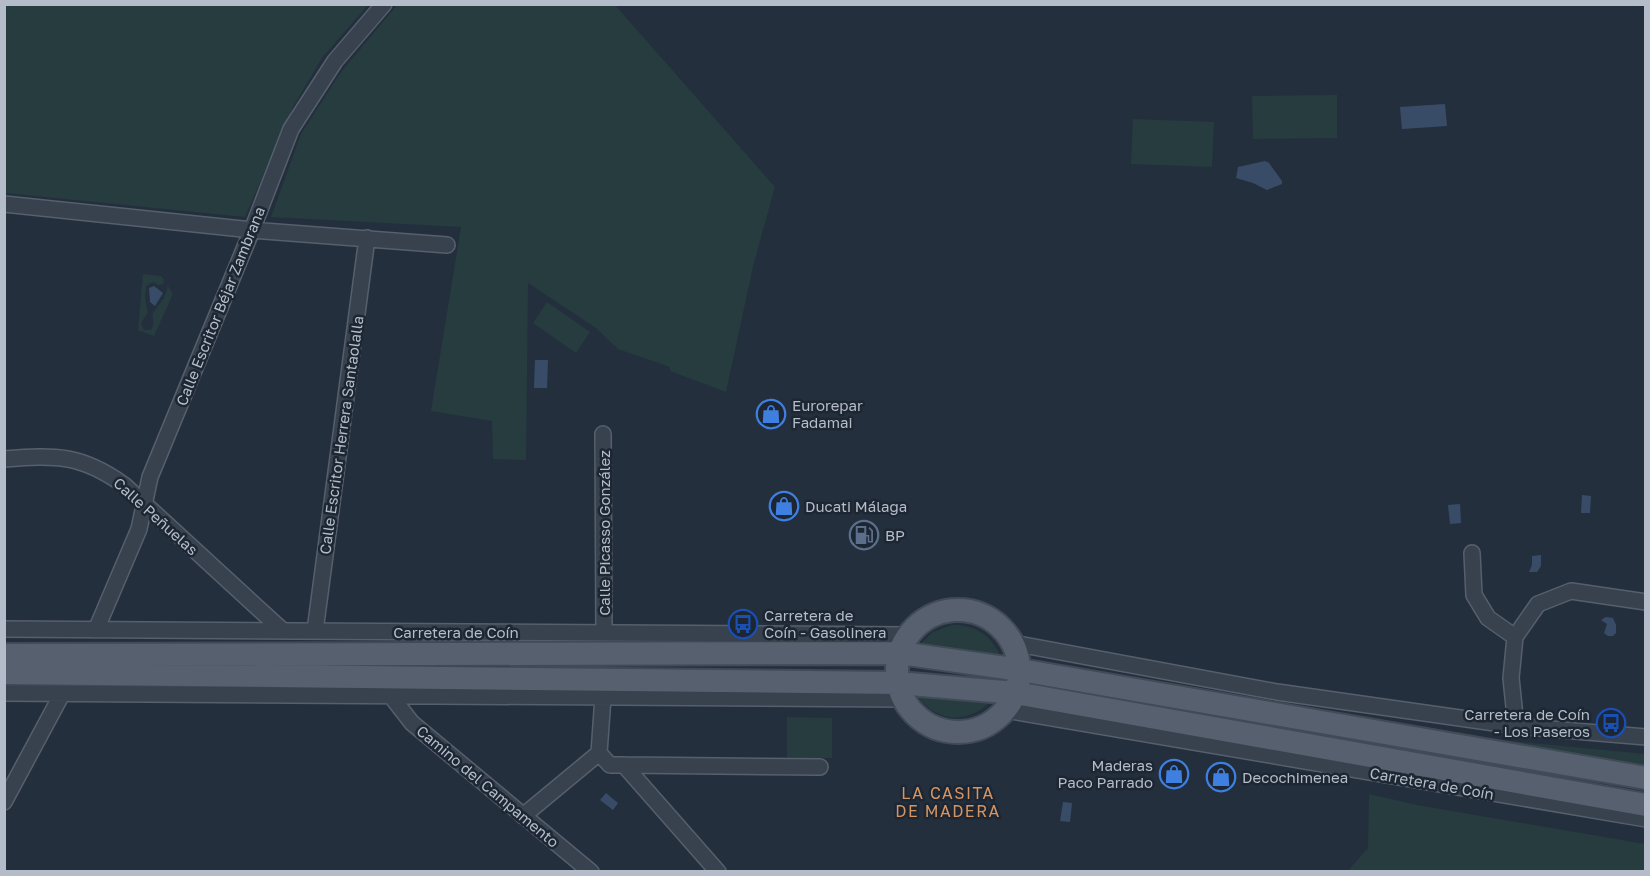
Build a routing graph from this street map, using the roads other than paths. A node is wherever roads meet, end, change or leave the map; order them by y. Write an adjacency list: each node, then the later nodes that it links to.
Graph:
1 (384, 4): 3 (street, Calle Escritor Béjar Zambrana)
2 (4, 204): 3 (street)
3 (252, 230): 4 (street); 8 (street, Calle Escritor Béjar Zambrana)
4 (367, 238): 5 (street); 14 (street, Calle Escritor Herrera Santaolalla)
5 (447, 245)
6 (603, 434): 15 (street, Calle Picasso González)
7 (4, 459): 8 (street, Calle Peñuelas)
8 (144, 505): 12 (street, Calle Escritor Béjar Zambrana); 13 (street, Calle Peñuelas)
9 (1472, 553): 16 (street)
10 (1646, 602): 16 (street)
11 (4, 629): 12 (street, Carretera de Coín)
12 (96, 630): 13 (street, Carretera de Coín)
13 (283, 631): 14 (street, Carretera de Coín)
14 (315, 631): 15 (street, Carretera de Coín)
15 (604, 633): 18 (street, Carretera de Coín)
16 (1515, 637): 28 (street)
17 (1013, 643): 18 (main road); 20 (main road); 28 (street)
18 (904, 644): 19 (main road, Carretera de Coín); 20 (main road); 22 (main road)
19 (4, 655)
20 (1020, 670): 27 (main road); 33 (main road)
21 (4, 673): 22 (main road)
22 (900, 691): 26 (street); 27 (main road); 27 (main road)
23 (4, 693): 24 (street)
24 (63, 694): 25 (street); 34 (street)
25 (391, 696): 26 (street); 36 (street, Camino del Campamento)
26 (603, 697): 30 (street)
27 (1011, 702): 35 (main road); 37 (street, Carretera de Coín)
28 (1516, 726): 29 (street)
29 (1646, 737)
30 (599, 753): 31 (street); 36 (street)
31 (624, 765): 32 (street); 39 (street)
32 (820, 767)
33 (1646, 778)
34 (4, 802)
35 (1646, 805)
36 (523, 816): 38 (street, Camino del Campamento)
37 (1646, 819)
38 (591, 872)
39 (718, 872)

